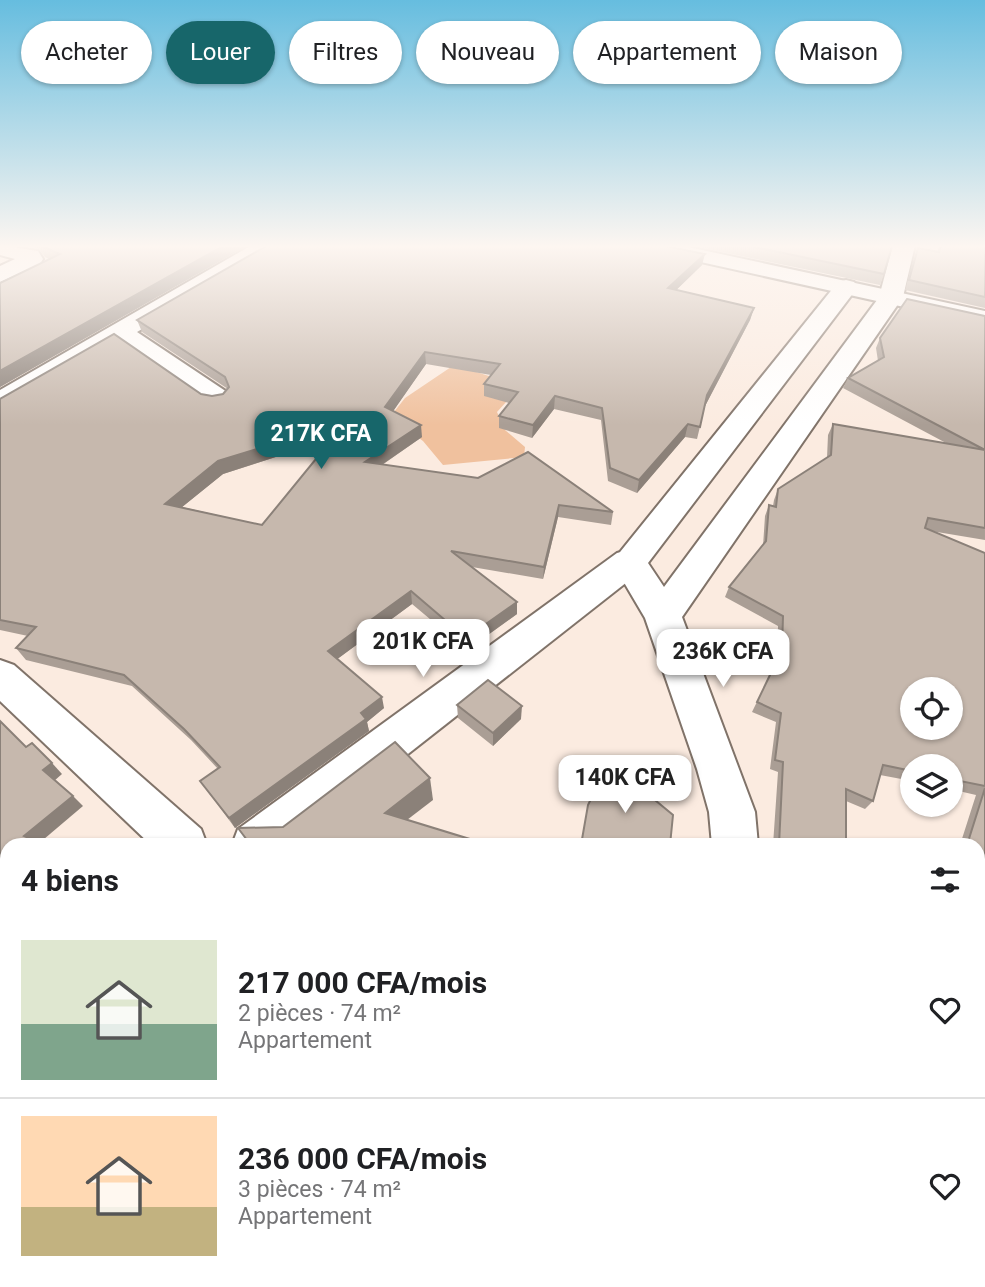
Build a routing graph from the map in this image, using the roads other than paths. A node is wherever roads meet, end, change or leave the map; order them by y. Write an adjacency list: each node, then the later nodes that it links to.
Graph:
1 (162, 305): 6 (street)
2 (832, 305): 9 (street)
3 (885, 305): 10 (street)
4 (927, 305): 5 (street)
5 (985, 318)
6 (118, 331): 7 (street); 8 (street)
7 (216, 398)
8 (0, 402)
9 (629, 562): 10 (street); 13 (street)
10 (663, 616): 14 (street)
11 (0, 676): 12 (street)
12 (176, 838)
13 (264, 838)
14 (734, 838)

